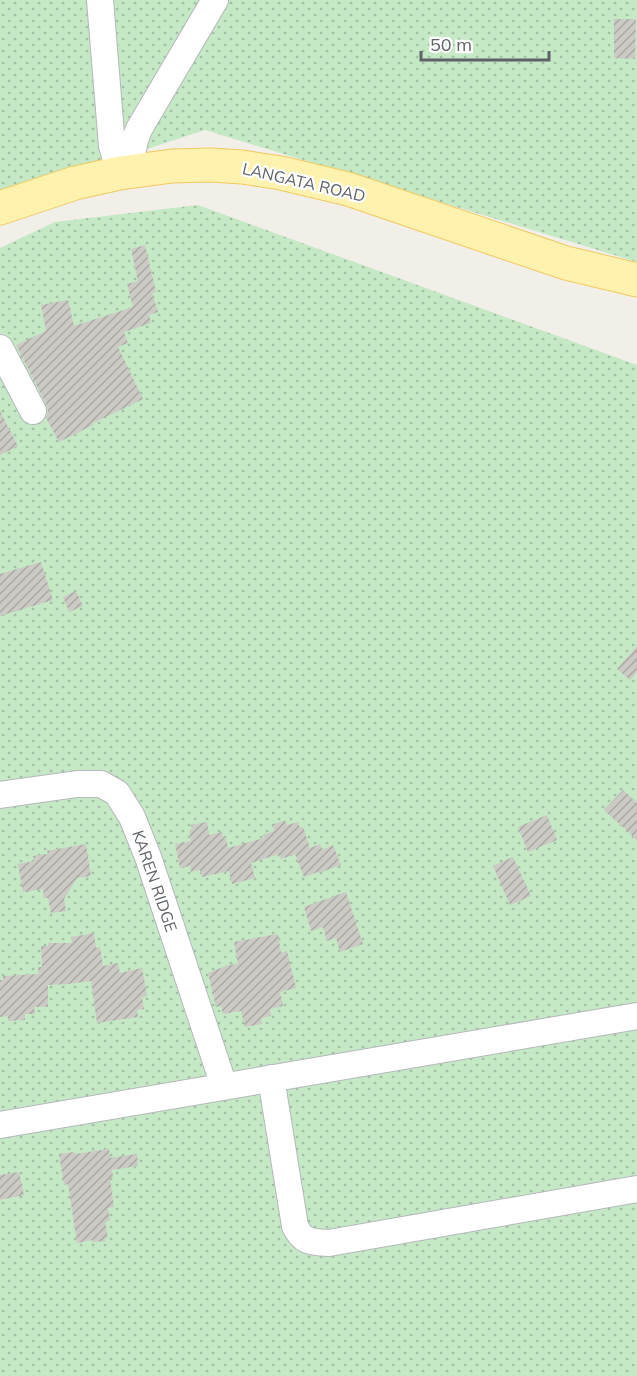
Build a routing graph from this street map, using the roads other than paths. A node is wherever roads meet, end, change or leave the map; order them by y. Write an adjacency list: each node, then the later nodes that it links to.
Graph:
1 (100, 0): 3 (street)
2 (215, 0): 3 (street)
3 (126, 173): 4 (main road, LANGATA ROAD); 5 (main road, LANGATA ROAD)
4 (0, 208)
5 (566, 263): 6 (main road, LANGATA ROAD); 7 (main road, LANGATA ROAD)
6 (637, 280)
7 (637, 298)
8 (0, 348): 9 (street)
9 (33, 411)
10 (0, 795): 13 (street, KAREN RIDGE)
11 (637, 1016): 12 (street)
12 (272, 1078): 13 (street); 15 (street)
13 (224, 1086): 14 (street)
14 (0, 1125)
15 (637, 1189)

